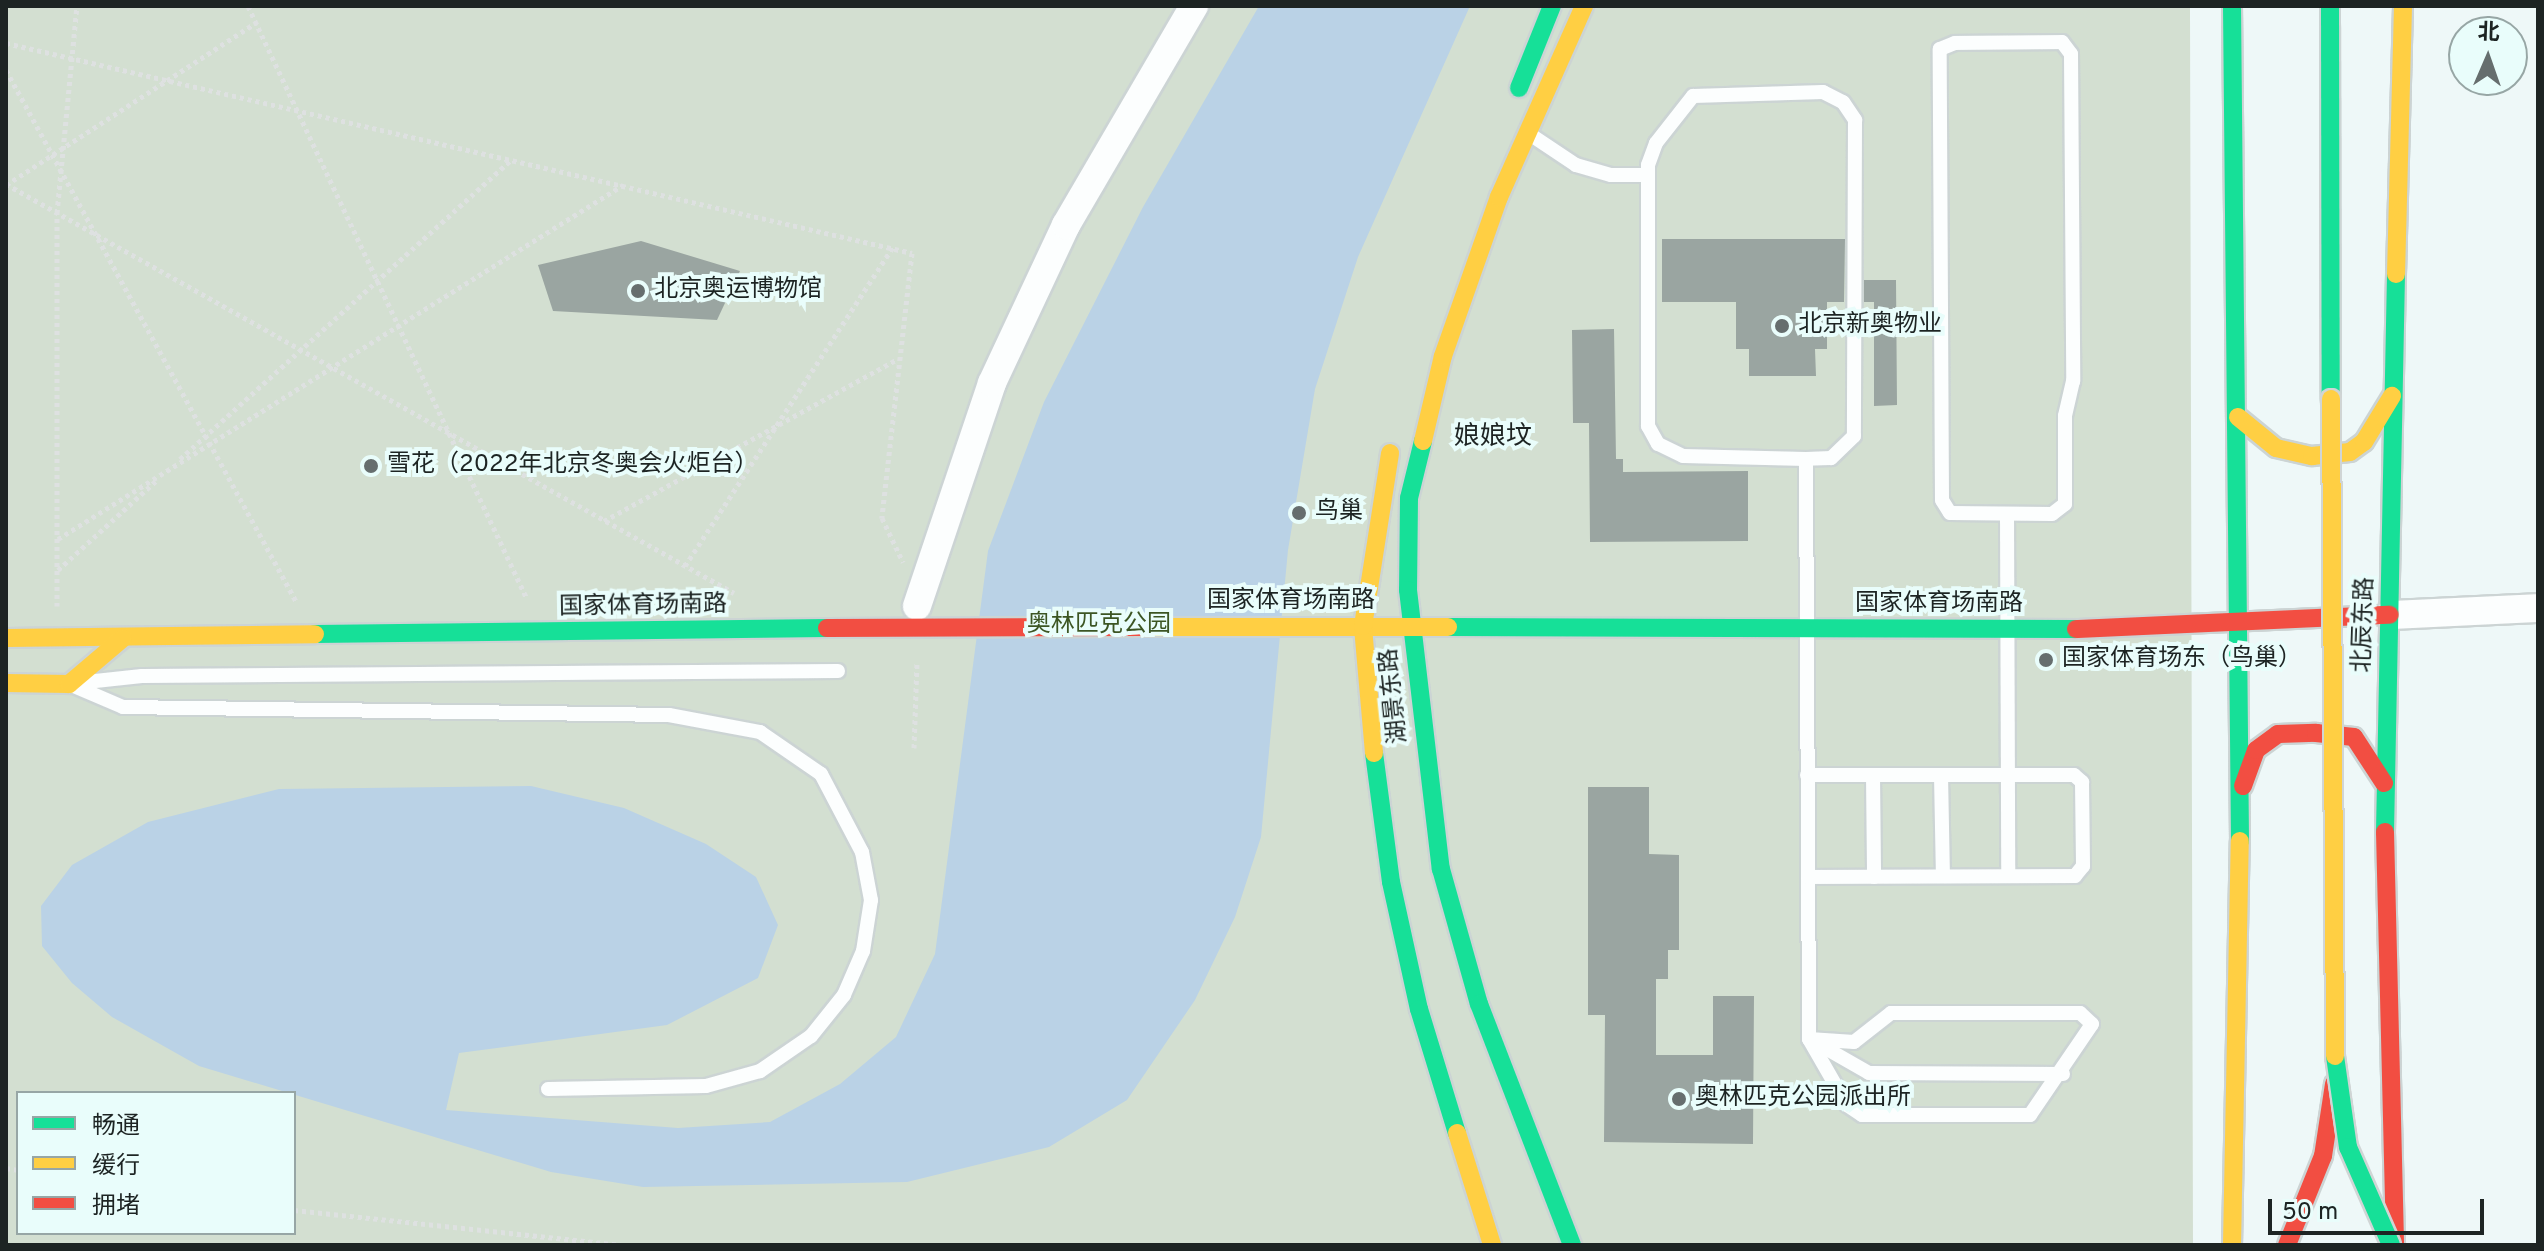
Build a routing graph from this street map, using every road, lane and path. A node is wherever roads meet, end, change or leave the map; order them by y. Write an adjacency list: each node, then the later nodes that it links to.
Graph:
1 (77, 6): 11 (path)
2 (248, 6): 9 (path)
3 (1194, 6): 52 (street)
4 (1552, 6): 14 (main road)
5 (1584, 6): 16 (main road, 湖景东路)
6 (2232, 6): 33 (main road)
7 (2330, 6): 76 (main road, bridge)
8 (2403, 6): 32 (main road, 北辰东路)
9 (257, 22): 13 (path); 15 (path)
10 (6, 43): 11 (path)
11 (72, 58): 13 (path); 17 (path)
12 (6, 70): 18 (path)
13 (167, 80): 15 (path); 17 (path)
14 (1513, 103)
15 (303, 112): 19 (path); 27 (path)
16 (1527, 133): 21 (lane); 54 (main road, 湖景东路)
17 (63, 147): 18 (path); 20 (path)
18 (52, 155): 20 (path); 22 (path)
19 (512, 159): 23 (path); 27 (path)
20 (61, 171): 24 (path); 25 (path)
21 (1648, 175): 39 (lane); 39 (lane)
22 (6, 185): 24 (path)
23 (623, 185): 26 (path); 28 (path)
24 (57, 213): 25 (path); 43 (path)
25 (96, 235): 29 (path); 36 (path)
26 (893, 247): 34 (path); 52 (path)
27 (380, 276): 28 (path); 29 (path)
28 (401, 323): 31 (path); 37 (path)
29 (301, 350): 31 (path); 36 (path)
30 (896, 360): 34 (path)
31 (332, 367): 37 (path); 38 (path)
32 (2394, 392): 33 (main road); 51 (main road, 北辰东路)
33 (2238, 417): 55 (main road)
34 (775, 427): 42 (path); 44 (path)
35 (1396, 428): 53 (main road, 湖景东路)
36 (206, 436): 38 (path); 40 (path)
37 (455, 438): 42 (path); 48 (path)
38 (210, 444): 40 (path); 49 (path)
39 (1806, 459): 57 (lane)
40 (170, 469): 43 (path); 45 (path)
41 (2007, 514): 41 (lane); 56 (lane)
42 (604, 521): 44 (path)
43 (58, 539): 45 (path)
44 (685, 566): 46 (path)
45 (58, 570): 50 (path)
46 (748, 601)
47 (2538, 608): 51 (street)
48 (532, 610)
49 (302, 612)
50 (57, 615)
51 (2390, 615): 55 (main road, 国家体育场南路); 68 (main road, 北辰东路)
52 (917, 616): 53 (main road, 国家体育场南路); 59 (main road, 国家体育场南路); 63 (path)
53 (1363, 626): 54 (main road, 国家体育场南路); 80 (main road, 湖景东路)
54 (1412, 626): 57 (main road, 国家体育场南路); 81 (main road, 湖景东路)
55 (2241, 626): 56 (main road, 国家体育场南路); 69 (main road)
56 (2004, 628): 57 (main road, 国家体育场南路); 67 (lane)
57 (1805, 630): 64 (lane)
58 (6, 638): 59 (main road, 国家体育场南路)
59 (122, 639): 62 (main road)
60 (838, 671): 62 (lane)
61 (6, 683): 62 (main road)
62 (69, 684): 77 (lane)
63 (914, 748)
64 (1807, 775): 65 (lane); 72 (lane)
65 (1873, 775): 66 (lane); 73 (lane)
66 (1941, 775): 67 (lane); 70 (lane)
67 (2007, 775): 71 (lane); 71 (lane)
68 (2384, 783): 69 (main road); 84 (main road, 北辰东路)
69 (2241, 791): 82 (main road)
70 (1943, 876): 71 (lane); 73 (lane)
71 (2008, 876)
72 (1808, 877): 73 (lane); 74 (lane)
73 (1874, 877)
74 (1809, 1039): 75 (lane); 75 (lane); 75 (lane)
75 (2063, 1074)
76 (2335, 1078): 83 (main road); 84 (main road, bridge)
77 (548, 1089)
78 (296, 1210): 79 (path)
79 (624, 1245)
80 (1492, 1245)
81 (1572, 1245)
82 (2232, 1245)
83 (2287, 1245)
84 (2393, 1245)

